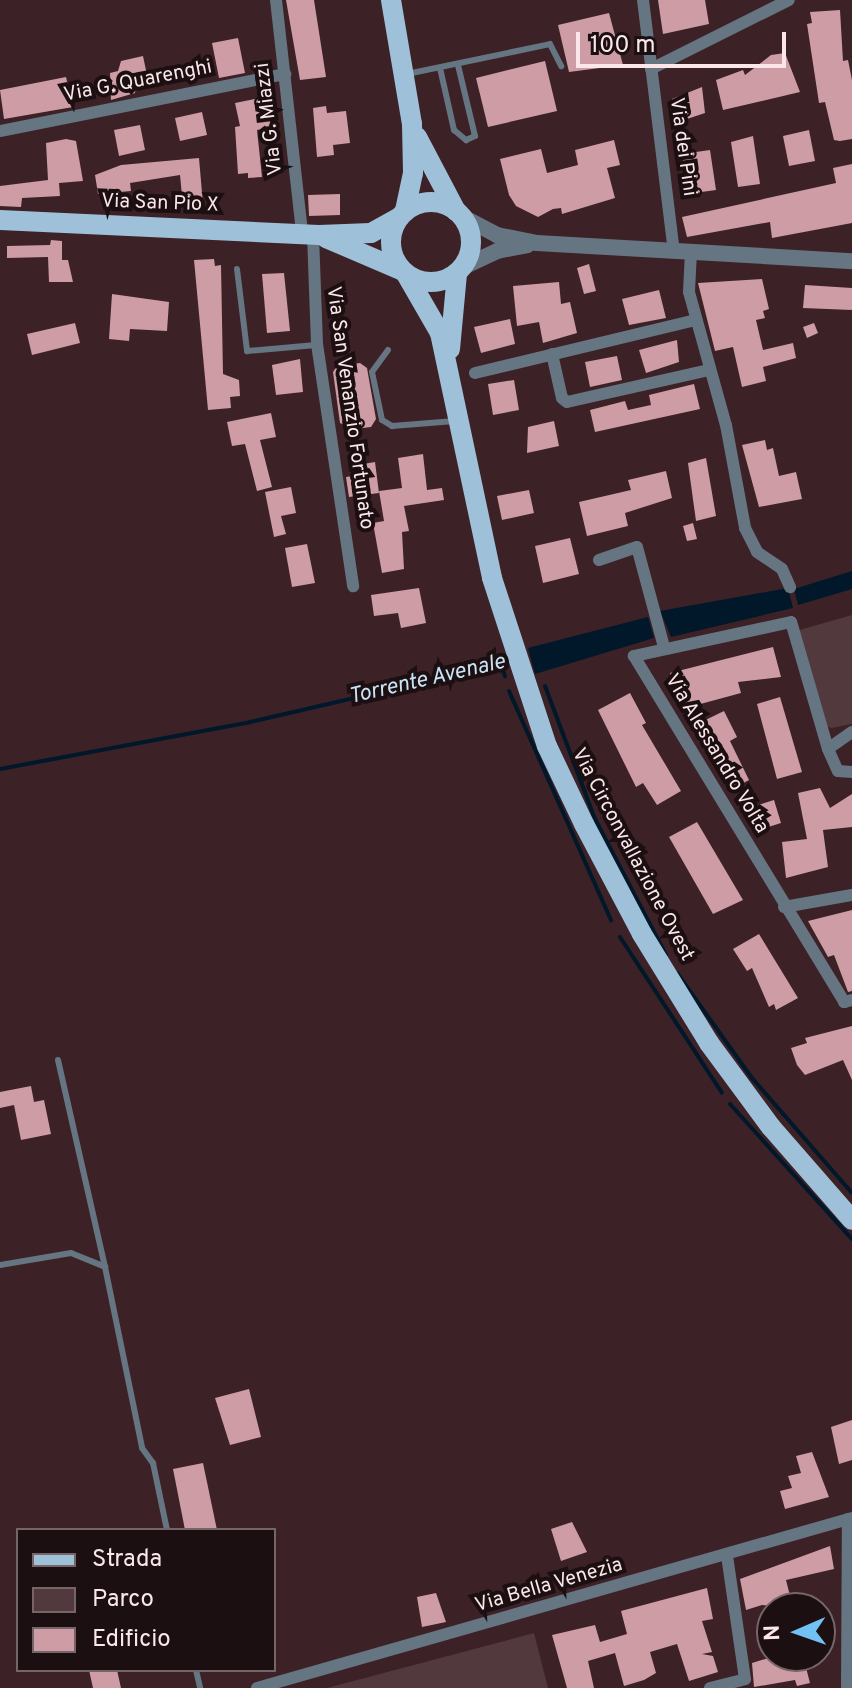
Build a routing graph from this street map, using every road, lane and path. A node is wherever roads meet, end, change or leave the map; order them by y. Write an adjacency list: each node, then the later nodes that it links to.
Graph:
1 (276, 0): 9 (street, Via G. Miazzi)
2 (391, 0): 10 (main road)
3 (643, 0): 8 (street, Via dei Pini)
4 (789, 0): 8 (street)
5 (458, 65): 6 (lane); 7 (lane); 7 (lane)
6 (561, 66)
7 (440, 68): 10 (lane)
8 (651, 69): 18 (street, Via dei Pini)
9 (285, 74): 12 (street, Via G. Quarenghi); 16 (street, Via G. Miazzi)
10 (404, 75): 11 (main road)
11 (412, 124): 13 (main road); 14 (main road)
12 (0, 131)
13 (403, 214): 14 (main road); 16 (main road, Via San Pio X); 22 (main road)
14 (460, 215): 17 (street); 21 (main road)
15 (0, 220): 16 (main road, Via San Pio X)
16 (311, 234): 22 (main road, Via San Pio X); 24 (street, Via San Venanzio Fortunato)
17 (537, 243): 18 (street); 21 (street)
18 (682, 252): 19 (street); 23 (street, Via dei Pini)
19 (852, 261)
20 (237, 269): 24 (lane)
21 (459, 270): 22 (main road); 27 (main road, Via Circonvallazione Ovest)
22 (405, 272): 27 (main road, Via Circonvallazione Ovest)
23 (696, 320): 26 (street); 28 (street, Via dei Pini)
24 (317, 344): 32 (street, Via San Venanzio Fortunato)
25 (388, 350): 30 (lane)
26 (552, 354): 28 (street); 29 (street)
27 (450, 369): 30 (main road, Via Circonvallazione Ovest)
28 (709, 370): 33 (street, Via dei Pini)
29 (475, 373)
30 (459, 420): 42 (main road, Via Circonvallazione Ovest)
31 (599, 560): 34 (street)
32 (353, 586)
33 (790, 587)
34 (662, 642): 36 (street, Via Alessandro Volta); 39 (street, Via Alessandro Volta)
35 (852, 732): 36 (street)
36 (828, 749): 37 (street)
37 (852, 772)
38 (852, 895): 39 (street)
39 (784, 907): 40 (street, Via Alessandro Volta)
40 (852, 1000)
41 (58, 1060): 44 (lane)
42 (852, 1220)
43 (0, 1265): 44 (lane)
44 (105, 1267): 46 (lane)
45 (850, 1519): 47 (street, Via Bella Venezia); 50 (street)
46 (167, 1528)
47 (727, 1555): 48 (street, Via Bella Venezia); 49 (street)
48 (257, 1688)
49 (710, 1688)
50 (847, 1688)

